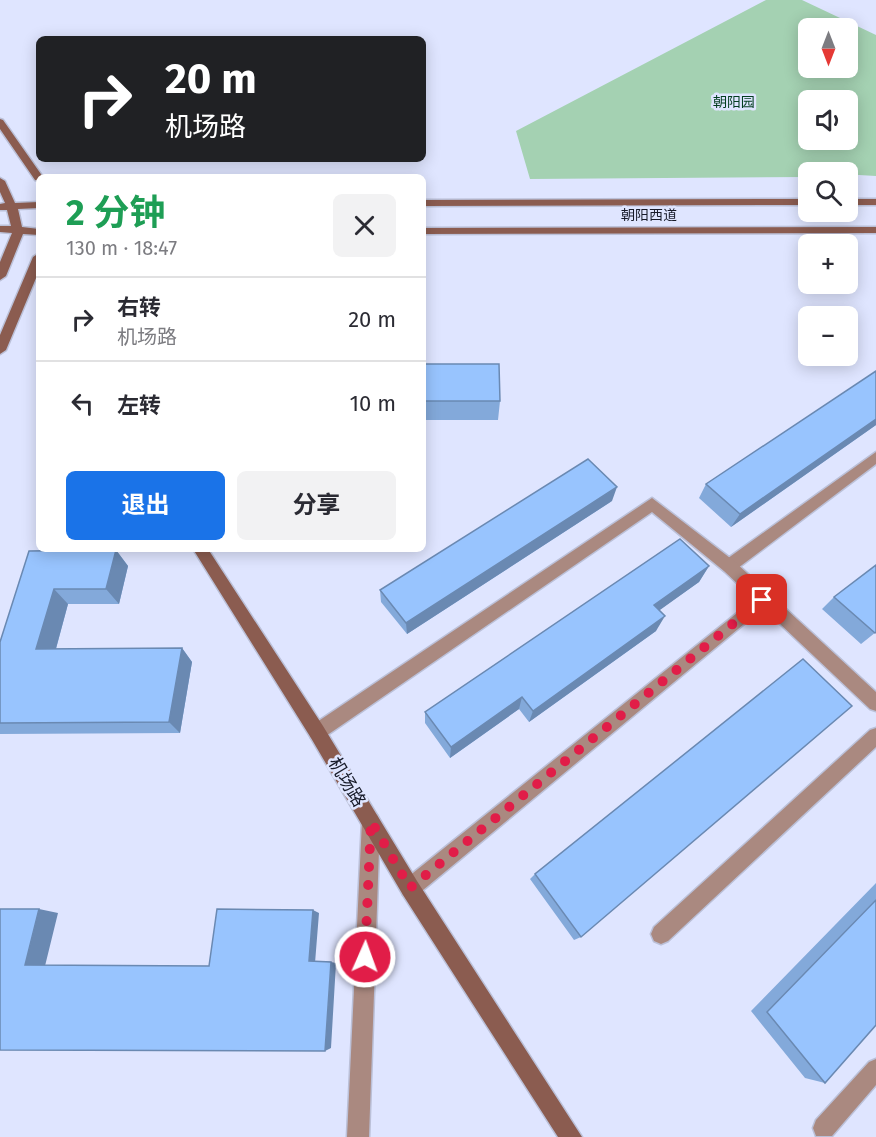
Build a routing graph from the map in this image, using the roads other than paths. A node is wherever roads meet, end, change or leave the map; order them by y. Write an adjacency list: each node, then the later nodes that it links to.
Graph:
1 (0, 122): 2 (main road)
2 (36, 174)
3 (0, 181): 9 (main road)
4 (798, 202): 7 (main road, 朝阳西道)
5 (858, 202): 6 (main road)
6 (876, 202)
7 (426, 203)
8 (36, 205): 9 (main road)
9 (6, 207): 13 (main road)
10 (0, 229): 13 (main road)
11 (876, 230): 12 (main road, 朝阳西道)
12 (426, 231)
13 (18, 232): 14 (main road); 16 (main road)
14 (36, 232)
15 (36, 268): 17 (main road)
16 (0, 276)
17 (0, 350)
18 (876, 456): 20 (street)
19 (202, 552): 23 (main road, 机场路)
20 (729, 567): 21 (street); 23 (street)
21 (762, 600): 22 (street); 26 (street)
22 (873, 695)
23 (317, 732): 25 (main road, 机场路)
24 (876, 736): 27 (street)
25 (371, 821): 26 (main road, 机场路); 30 (street)
26 (410, 888): 31 (main road, 机场路)
27 (661, 934)
28 (876, 1069): 29 (street)
29 (824, 1128)
30 (358, 1137)
31 (571, 1137)

